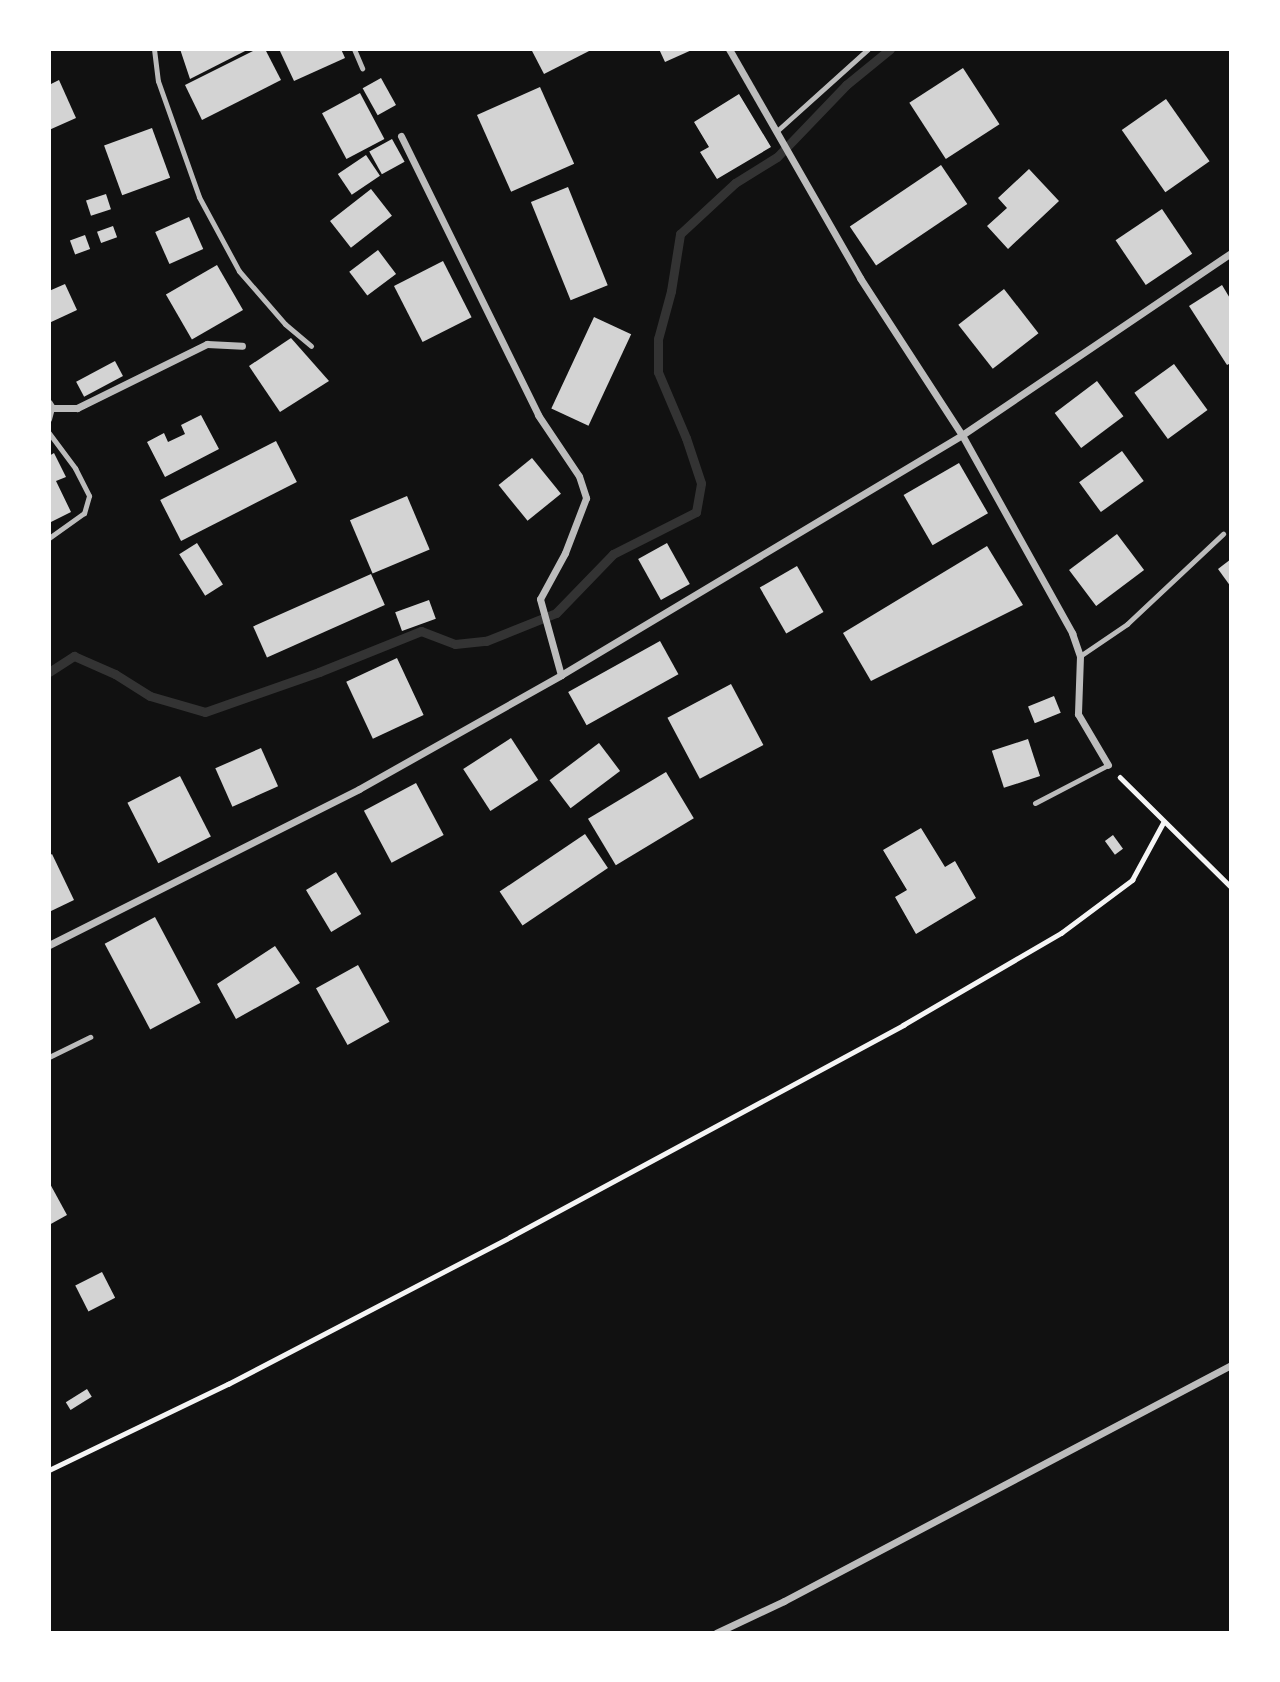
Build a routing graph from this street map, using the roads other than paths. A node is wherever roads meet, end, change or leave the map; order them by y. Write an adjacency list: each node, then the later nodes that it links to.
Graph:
1 (153, 49): 10 (lane)
2 (354, 49): 5 (lane)
3 (729, 49): 6 (street)
4 (868, 49): 6 (lane)
5 (362, 68)
6 (778, 130): 14 (street)
7 (401, 136): 18 (street)
8 (1231, 253): 14 (street)
9 (242, 346): 11 (street)
10 (311, 346)
11 (50, 405): 12 (lane)
12 (49, 419)
13 (49, 433): 16 (lane)
14 (962, 435): 17 (street); 18 (street)
15 (1223, 534): 17 (lane)
16 (49, 538)
17 (1080, 656): 19 (street)
18 (561, 675): 21 (street)
19 (1108, 765): 20 (lane)
20 (1035, 803)
21 (49, 945)
22 (89, 1037): 23 (lane)
23 (49, 1057)
24 (1231, 1365): 25 (street)
25 (716, 1633)

